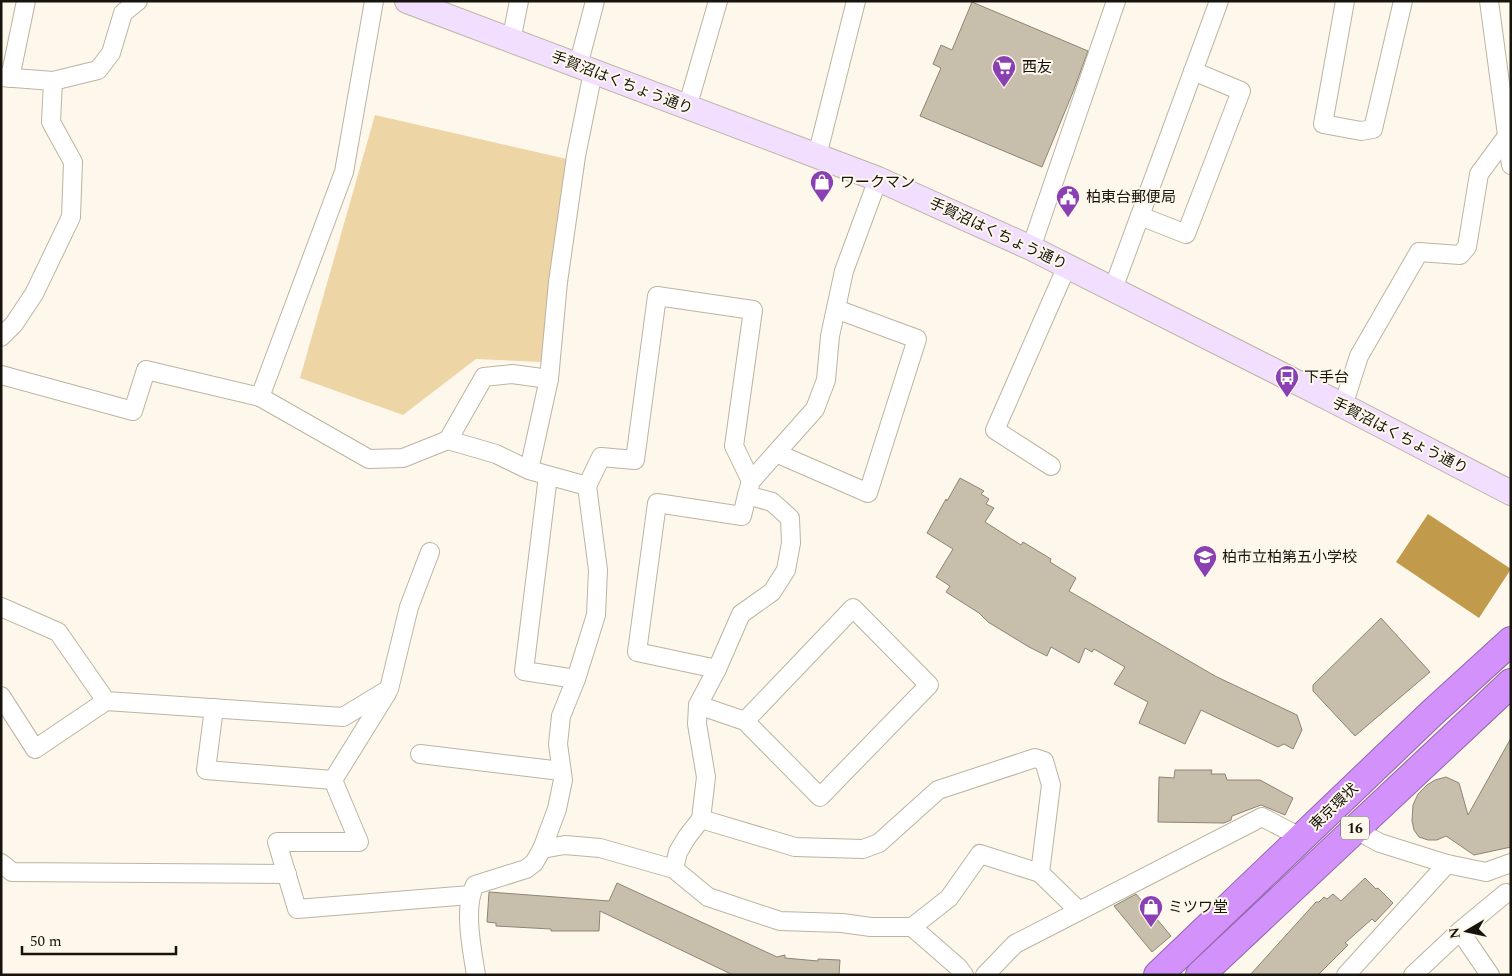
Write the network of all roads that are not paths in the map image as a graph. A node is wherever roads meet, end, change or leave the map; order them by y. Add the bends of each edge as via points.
1 (26, 1) edge
2 (138, 1) edge
3 (374, 1) edge
4 (407, 1) edge
5 (519, 1) edge
6 (594, 1) edge
7 (718, 1) edge
8 (856, 1) edge
9 (1116, 1) edge
10 (1219, 1) edge
11 (1345, 1) edge
12 (1403, 1) edge
13 (1489, 1) edge
14 (511, 41) junction
15 (585, 69) junction
16 (1193, 71) junction
17 (6, 77) edge
18 (53, 81) junction
19 (687, 108) junction
20 (1506, 136) junction
21 (817, 156) junction
22 (1511, 165) edge
23 (878, 179) junction
24 (1140, 216) junction
25 (1031, 248) junction
26 (1067, 266) junction
27 (1113, 289) junction
28 (836, 309) junction
29 (1, 337) edge
30 (1, 375) edge
31 (549, 379) junction
32 (260, 397) junction
33 (1342, 406) junction
34 (448, 440) junction
35 (776, 453) junction
36 (1051, 466) dead end
37 (529, 470) junction
38 (548, 476) junction
39 (587, 486) junction
40 (749, 488) junction
41 (1511, 493) edge
42 (430, 552) dead end
43 (1, 607) edge
44 (1511, 641) edge
45 (717, 669) junction
46 (576, 679) junction
47 (1511, 683) edge
48 (389, 689) junction
49 (1, 696) edge
50 (106, 701) junction
51 (698, 705) junction
52 (214, 708) junction
53 (746, 721) junction
54 (420, 754) dead end
55 (561, 771) junction
56 (333, 780) junction
57 (701, 819) junction
58 (1354, 829) junction
59 (1302, 838) junction
60 (542, 849) junction
61 (1, 863) edge
62 (1511, 863) edge
63 (1447, 864) junction
64 (674, 868) junction
65 (1486, 872) junction
66 (1040, 873) junction
67 (287, 874) junction
68 (470, 894) junction
69 (1508, 897) edge
70 (1079, 911) junction
71 (912, 927) junction
72 (1460, 931) junction
73 (476, 975) edge
74 (964, 975) edge
75 (986, 975) edge
76 (1158, 975) edge
77 (1200, 975) edge
78 (1346, 975) edge
79 (1413, 975) edge
80 (1490, 975) edge

1 - 17 street
2 - 18 street via 123,14 111,53 98,70
3 - 32 street via 344,172
4 - 14 street, 手賀沼はくちょう通り
5 - 14 street
6 - 15 street
7 - 19 street
8 - 21 street
9 - 25 street
10 - 16 street
11 - 12 street via 1323,124 1361,131 1373,129
13 - 20 street
14 - 15 street, 手賀沼はくちょう通り
15 - 19 street, 手賀沼はくちょう通り
15 - 31 street
16 - 24 street
16 - 24 street via 1241,90 1186,234
17 - 18 street
18 - 29 street via 51,122 73,162 71,217 34,294
19 - 21 street, 手賀沼はくちょう通り
20 - 22 street
20 - 33 street via 1479,174 1467,247 1460,255 1419,252 1359,356
21 - 23 street, 手賀沼はくちょう通り
23 - 25 street, 手賀沼はくちょう通り
23 - 28 street via 844,271
24 - 27 street
25 - 26 street, 手賀沼はくちょう通り
26 - 27 street, 手賀沼はくちょう通り
26 - 36 street via 995,430
27 - 33 street, 手賀沼はくちょう通り
28 - 35 street via 826,380 815,409
28 - 35 street via 917,339 868,492
30 - 32 street via 133,411 146,370
31 - 34 street via 512,374 484,377
31 - 37 street
32 - 34 street via 369,459 403,458
33 - 41 street, 手賀沼はくちょう通り
34 - 37 street via 496,454
35 - 40 street
37 - 38 street
38 - 39 street
38 - 46 street via 524,671
39 - 40 street via 600,457 635,460 657,296 753,310 734,446
39 - 46 street via 598,570 596,615
40 - 45 street via 790,518 791,543 786,570 772,592 740,614
40 - 45 street via 742,516 657,503 637,652
42 - 48 street via 409,608
43 - 50 street via 58,632
44 - 59 highway, 東京環状 / 16
45 - 51 street
46 - 55 street via 561,716 558,744
47 - 58 highway, 東京環状 / 16
48 - 52 street via 343,717
48 - 56 street
49 - 50 street via 35,749
50 - 52 street
51 - 53 street
51 - 57 street via 706,777
52 - 56 street via 206,770
53 - 53 street via 820,797 929,685 853,608
54 - 55 street
55 - 60 street via 563,780 557,809
56 - 67 street via 360,842 277,842
57 - 64 street via 686,837
57 - 66 street via 795,847 863,849 879,843 938,790 1035,758 1044,760 1051,785
58 - 63 street via 1380,843
58 - 77 highway, 東京環状 / 16
59 - 70 street via 1262,817
59 - 76 highway, 東京環状 / 16
60 - 64 street via 565,846 600,848
60 - 68 street via 526,869 476,885
61 - 67 street via 12,872
62 - 65 street
63 - 65 street
63 - 78 street
64 - 71 street via 708,897 780,921
65 - 69 street
66 - 70 street
66 - 71 street via 980,854 949,898
67 - 68 street via 298,909
68 - 73 street via 470,940
69 - 72 street
70 - 75 street via 1015,944
71 - 74 street
72 - 79 street
72 - 80 street

